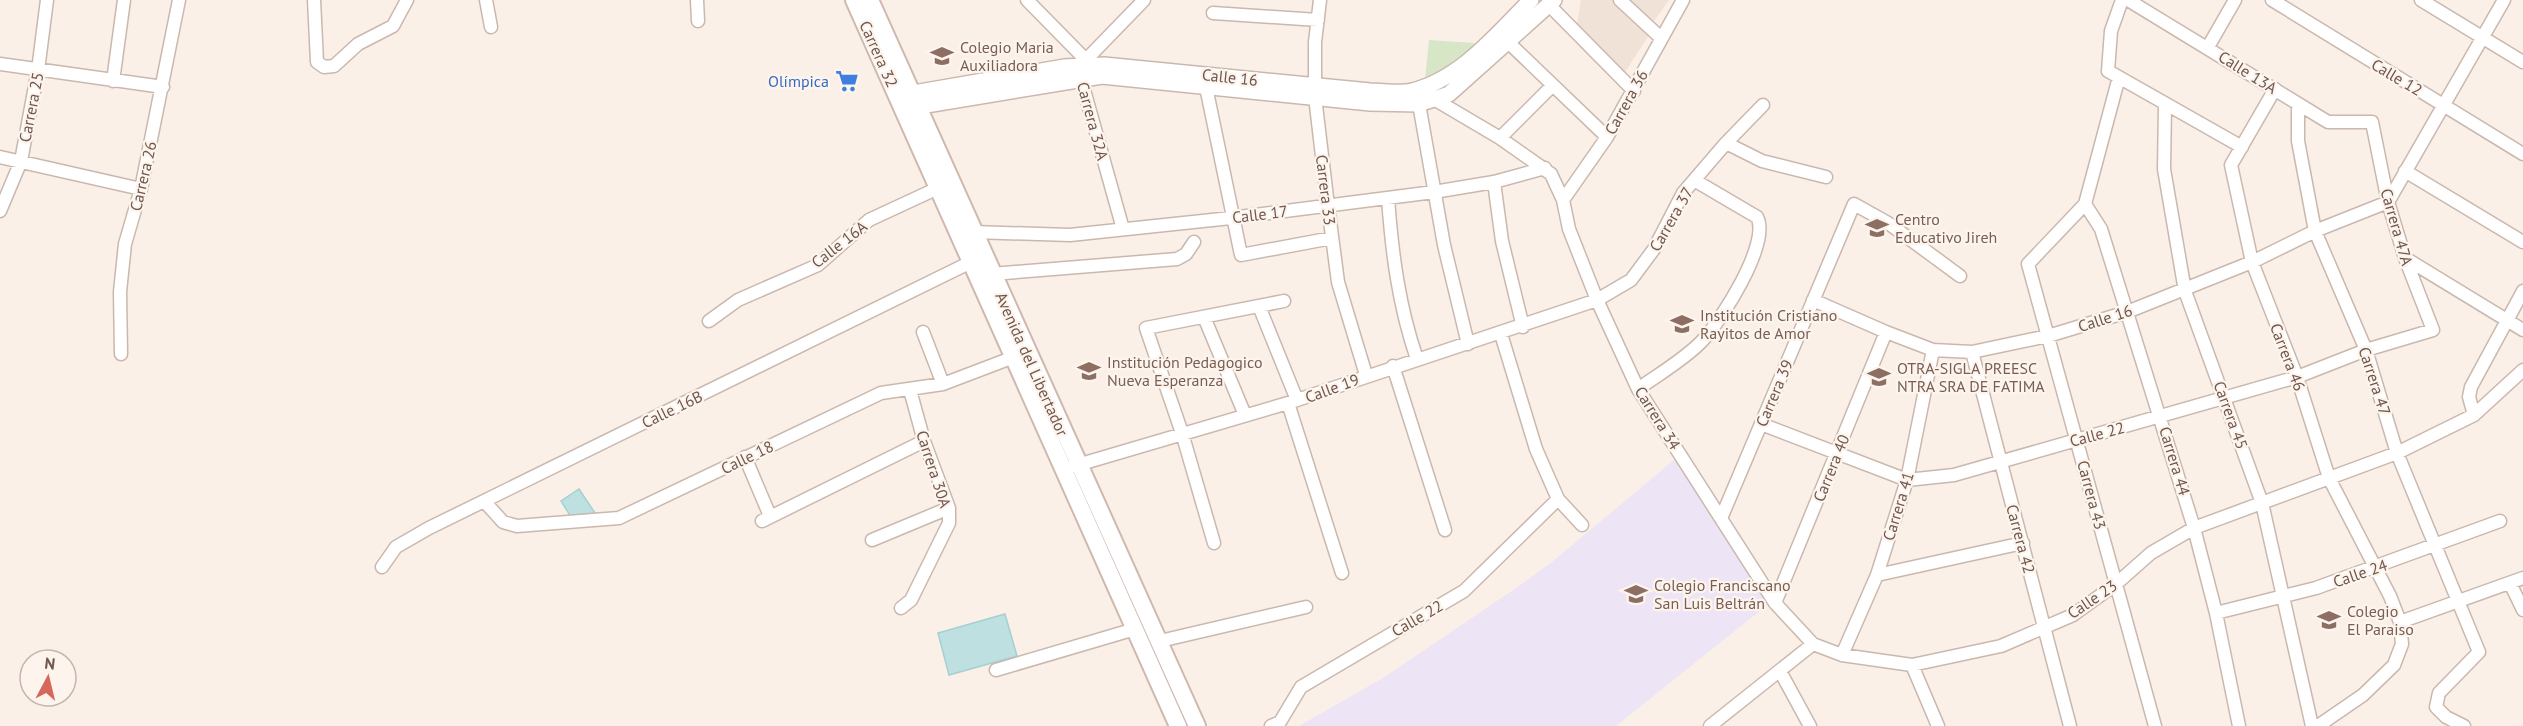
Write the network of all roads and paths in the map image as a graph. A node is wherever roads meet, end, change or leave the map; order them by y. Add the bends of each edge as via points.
1 (47, 0) edge
2 (124, 0) edge
3 (179, 0) edge
4 (314, 0) edge
5 (407, 0) edge
6 (486, 0) edge
7 (697, 0) edge
8 (854, 0) edge
9 (870, 0) edge
10 (1027, 0) edge
11 (1144, 0) edge
12 (1320, 0) edge
13 (1531, 0) edge
14 (1620, 0) edge
15 (1683, 0) edge
16 (2122, 0) edge
17 (2128, 0) edge
18 (2235, 0) edge
19 (2272, 0) edge
20 (2421, 0) edge
21 (2504, 0) edge
22 (1551, 2) edge
23 (1213, 12) dead end
24 (1318, 20) junction
25 (698, 21) dead end
26 (491, 27) dead end
27 (2482, 37) junction
28 (1661, 38) junction
29 (1508, 42) junction
30 (2208, 47) junction
31 (2523, 62) edge
32 (0, 64) edge
33 (1082, 68) junction
34 (38, 70) junction
35 (2114, 74) junction
36 (113, 81) junction
37 (1552, 86) junction
38 (163, 87) junction
39 (1206, 87) junction
40 (2275, 89) junction
41 (1634, 91) junction
42 (1315, 92) junction
43 (1434, 99) junction
44 (907, 101) junction
45 (1419, 104) junction
46 (2165, 104) junction
47 (2298, 104) junction
48 (1763, 105) dead end
49 (2443, 105) junction
50 (2372, 122) joint
51 (1607, 136) junction
52 (1500, 138) junction
53 (1726, 142) junction
54 (2242, 147) junction
55 (2523, 154) edge
56 (0, 157) edge
57 (21, 161) junction
58 (1545, 168) junction
59 (2405, 171) junction
60 (1826, 177) dead end
61 (1694, 180) junction
62 (1494, 182) junction
63 (938, 188) junction
64 (141, 189) junction
65 (1434, 192) junction
66 (1388, 198) junction
67 (1563, 200) junction
68 (2388, 202) junction
69 (2085, 204) junction
70 (1328, 206) junction
71 (0, 211) edge
72 (1231, 218) junction
73 (1123, 229) junction
74 (2315, 231) junction
75 (973, 232) junction
76 (1332, 238) junction
77 (1194, 242) dead end
78 (2523, 242) edge
79 (2405, 258) junction
80 (971, 262) junction
81 (2252, 262) junction
82 (992, 274) junction
83 (1960, 276) dead end
84 (2185, 291) junction
85 (2523, 291) edge
86 (1597, 300) junction
87 (1813, 300) junction
88 (1284, 301) dead end
89 (1259, 306) junction
90 (2127, 312) junction
91 (1204, 317) junction
92 (2506, 319) junction
93 (709, 321) dead end
94 (1523, 327) junction
95 (2433, 330) joint
96 (2523, 330) edge
97 (923, 332) dead end
98 (1886, 333) junction
99 (1501, 334) junction
100 (2048, 336) junction
101 (1468, 344) junction
102 (1933, 350) junction
103 (2366, 350) junction
104 (1972, 352) junction
105 (120, 354) dead end
106 (1014, 357) junction
107 (1417, 359) junction
108 (1394, 366) junction
109 (2523, 370) edge
110 (1366, 375) junction
111 (2297, 377) junction
112 (944, 384) junction
113 (1638, 389) junction
114 (910, 390) junction
115 (2226, 398) junction
116 (1292, 402) junction
117 (1245, 415) junction
118 (2474, 415) junction
119 (2162, 417) junction
120 (1761, 424) junction
121 (1182, 432) junction
122 (2076, 439) junction
123 (924, 441) junction
124 (1837, 453) junction
125 (2397, 453) junction
126 (745, 458) junction
127 (2001, 462) junction
128 (1070, 467) junction
129 (2329, 478) junction
130 (1908, 480) junction
131 (1558, 499) junction
132 (484, 501) junction
133 (2262, 503) junction
134 (949, 508) junction
135 (1722, 516) junction
136 (2500, 521) dead end
137 (1582, 525) dead end
138 (2194, 528) junction
139 (1445, 530) dead end
140 (872, 540) dead end
141 (1214, 543) dead end
142 (2023, 543) junction
143 (2436, 544) junction
144 (382, 567) dead end
145 (2375, 568) junction
146 (1342, 573) dead end
147 (1877, 575) junction
148 (2523, 578) edge
149 (2511, 583) junction
150 (2116, 584) junction
151 (2283, 596) junction
152 (2459, 601) junction
153 (1775, 603) junction
154 (1306, 607) dead end
155 (901, 608) dead end
156 (2523, 610) edge
157 (2216, 612) junction
158 (2400, 622) junction
159 (2044, 627) junction
160 (1135, 629) junction
161 (1160, 641) junction
162 (1813, 644) junction
163 (1842, 655) junction
164 (1912, 665) junction
165 (996, 670) dead end
166 (1779, 671) junction
167 (1715, 724) edge
168 (1178, 726) edge
169 (1197, 726) edge
170 (1271, 726) edge
171 (1810, 726) edge
172 (1938, 726) edge
173 (2070, 726) edge
174 (2155, 726) edge
175 (2239, 726) edge
176 (2312, 726) edge
177 (2318, 726) edge
178 (2463, 726) edge

1 - 34 street, Carrera 25
2 - 36 street
3 - 38 street, Carrera 26
4 - 5 street via 317,62 324,67 334,66 358,44 393,26
6 - 26 street
7 - 25 street
8 - 44 main road, Carrera 32
9 - 44 main road, Avenida del Libertador
10 - 33 street
11 - 33 street, Carrera 32A
12 - 24 street, Carrera 33
13 - 42 street, Calle 16 via 1440,82 1409,92
14 - 28 street
15 - 28 street, Carrera 36
16 - 35 street via 2111,31
17 - 30 street, Calle 13A
18 - 30 street
19 - 49 street, Calle 12
20 - 27 street
21 - 27 street
22 - 29 street, Calle 16
22 - 41 street
23 - 24 street
24 - 42 street, Carrera 33
27 - 31 street
27 - 49 street
28 - 41 street, Carrera 36
29 - 37 street
29 - 43 street, Calle 16 via 1449,94
30 - 40 street, Calle 13A
32 - 34 street
33 - 39 street, Calle 16 via 1102,76
33 - 42 street, Calle 16 via 1104,65
33 - 44 street, Calle 16
33 - 73 street, Carrera 32A
34 - 36 street
34 - 57 street, Carrera 25
35 - 46 street
35 - 69 street
36 - 38 street
37 - 51 street
37 - 52 street
38 - 64 street, Carrera 26
39 - 42 street, Calle 16
39 - 72 street
40 - 47 street, Calle 13A
40 - 54 street, Carrera 46
41 - 51 street, Carrera 36
42 - 45 street, Calle 16
42 - 70 street, Carrera 33
43 - 45 street, Calle 16
43 - 52 street
44 - 63 main road, Avenida del Libertador
44 - 75 main road, Avenida del Libertador
45 - 65 street
46 - 54 street
46 - 84 street, Carrera 45 via 2164,169
47 - 50 street, Calle 13A via 2328,122
47 - 74 street, Carrera 47 via 2298,141
48 - 53 street, Carrera 37
49 - 55 street, Calle 12
49 - 59 street
50 - 68 street, Carrera 47A
51 - 67 street, Carrera 36
52 - 58 street
53 - 60 street via 1762,161
53 - 61 street, Carrera 37
54 - 81 street, Carrera 46 via 2231,165
56 - 57 street
57 - 64 street
57 - 71 street, Carrera 25
58 - 62 street, Calle 17
58 - 67 street, Carrera 34
59 - 68 street
59 - 78 street
61 - 86 street, Carrera 37 via 1631,280
61 - 113 street via 1757,217 1761,228 1751,264 1702,341
62 - 65 street, Calle 17
62 - 94 street via 1502,241
63 - 80 main road, Avenida del Libertador
63 - 93 street, Calle 16A via 869,220 818,265 738,300
64 - 105 street, Carrera 26 via 125,244
65 - 66 street, Calle 17
65 - 101 street
66 - 70 street, Calle 17
66 - 107 street via 1394,262 1406,326
67 - 86 street, Carrera 34 via 1569,229
68 - 74 street, Calle 16
68 - 79 street, Carrera 47A
69 - 90 street, Carrera 44 via 2102,229
69 - 100 street, Carrera 43 via 2028,264
70 - 72 street, Calle 17
70 - 76 street, Carrera 33
72 - 73 street, Calle 17
72 - 76 street via 1241,255
73 - 75 street, Calle 17 via 1070,235
74 - 81 street, Calle 16
74 - 103 street, Carrera 47
75 - 82 main road, Avenida del Libertador
76 - 110 street, Carrera 33 via 1338,282
77 - 82 street via 1178,259
79 - 92 street
79 - 95 street, Carrera 47A
80 - 106 main road, Avenida del Libertador
80 - 132 street, Calle 16B
81 - 84 street, Calle 16
81 - 111 street, Carrera 46
82 - 128 main road, Avenida del Libertador
83 - 87 street, Carrera 39 via 1888,223 1854,204
84 - 90 street, Calle 16
84 - 115 street, Carrera 45
85 - 92 street
86 - 94 street, Calle 19
86 - 113 street, Carrera 34
87 - 98 street, Calle 16
87 - 120 street, Carrera 39
88 - 89 street
89 - 91 street
89 - 116 street
90 - 100 street, Calle 16
90 - 119 street, Carrera 44
91 - 117 street
91 - 121 street via 1146,328
92 - 96 street
92 - 118 street via 2471,387 2469,397
94 - 99 street, Calle 19
95 - 103 street, Calle 22
97 - 112 street
98 - 102 street, Calle 16
98 - 124 street, Carrera 40
99 - 101 street, Calle 19
99 - 131 street via 1536,449
100 - 104 street, Calle 16
100 - 122 street, Carrera 43
101 - 107 street, Calle 19
102 - 104 street, Calle 16
102 - 130 street, Carrera 41
103 - 111 street, Calle 22
103 - 125 street, Carrera 47
104 - 127 street, Carrera 42
106 - 112 street, Calle 18
106 - 128 main road, Avenida del Libertador
107 - 108 street, Calle 19
108 - 110 street, Calle 19
108 - 139 street
109 - 118 street, Calle 23
110 - 116 street, Calle 19
111 - 115 street, Calle 22
111 - 129 street, Carrera 46
112 - 114 street, Calle 18
113 - 135 street, Carrera 34
114 - 123 street, Carrera 30A
114 - 126 street, Calle 18 via 881,393
115 - 119 street, Calle 22
115 - 133 street, Carrera 45
116 - 117 street, Calle 19
116 - 146 street via 1320,512
117 - 121 street, Calle 19
118 - 125 street, Calle 23
119 - 122 street, Calle 22
119 - 138 street, Carrera 44
120 - 124 street, Calle 22
120 - 135 street, Carrera 39
121 - 128 street, Calle 19
121 - 141 street
122 - 127 street, Calle 22
122 - 150 street, Carrera 43
123 - 126 street via 766,518
123 - 134 street, Carrera 30A
124 - 130 street, Calle 22
124 - 153 street, Carrera 40
125 - 129 street, Calle 23
125 - 143 street, Carrera 47
126 - 132 street, Calle 18 via 620,518 517,526 503,522
127 - 130 street, Calle 22 via 1954,475
127 - 142 street, Carrera 42
128 - 160 main road, Avenida del Libertador
128 - 161 main road, Avenida del Libertador
129 - 133 street, Calle 23
129 - 145 street, Carrera 46
130 - 147 street, Carrera 41
131 - 137 street
131 - 170 street, Calle 22 via 1464,591 1301,687 1280,722
132 - 144 street, Calle 16B via 396,547
133 - 138 street, Calle 23
133 - 151 street, Carrera 45
134 - 140 street
134 - 155 street, Carrera 30A via 949,523 912,600
135 - 153 street, Carrera 34
136 - 143 street, Calle 24
138 - 150 street, Calle 23 via 2151,553
138 - 157 street, Carrera 44
142 - 147 street
142 - 159 street, Carrera 42
143 - 145 street, Calle 24
143 - 152 street, Carrera 47
145 - 151 street, Calle 24
145 - 158 street, Carrera 46
147 - 163 street, Carrera 41
148 - 149 street
149 - 152 street
149 - 156 street
150 - 159 street, Calle 23 via 2073,615
150 - 174 street, Carrera 43
151 - 157 street, Calle 24
151 - 176 street, Carrera 45
152 - 158 street
152 - 178 street, Carrera 47 via 2479,652 2439,693 2436,707
153 - 162 street, Carrera 34
154 - 161 street
157 - 175 street, Carrera 44
158 - 177 street via 2402,644 2394,664 2363,695
159 - 164 street, Calle 23 via 2001,646
159 - 173 street, Carrera 42
160 - 165 street
160 - 168 main road, Avenida del Libertador
161 - 169 main road, Avenida del Libertador
162 - 163 street, Calle 23
162 - 166 street
163 - 164 street, Calle 23
164 - 172 street
166 - 167 street
166 - 171 street

